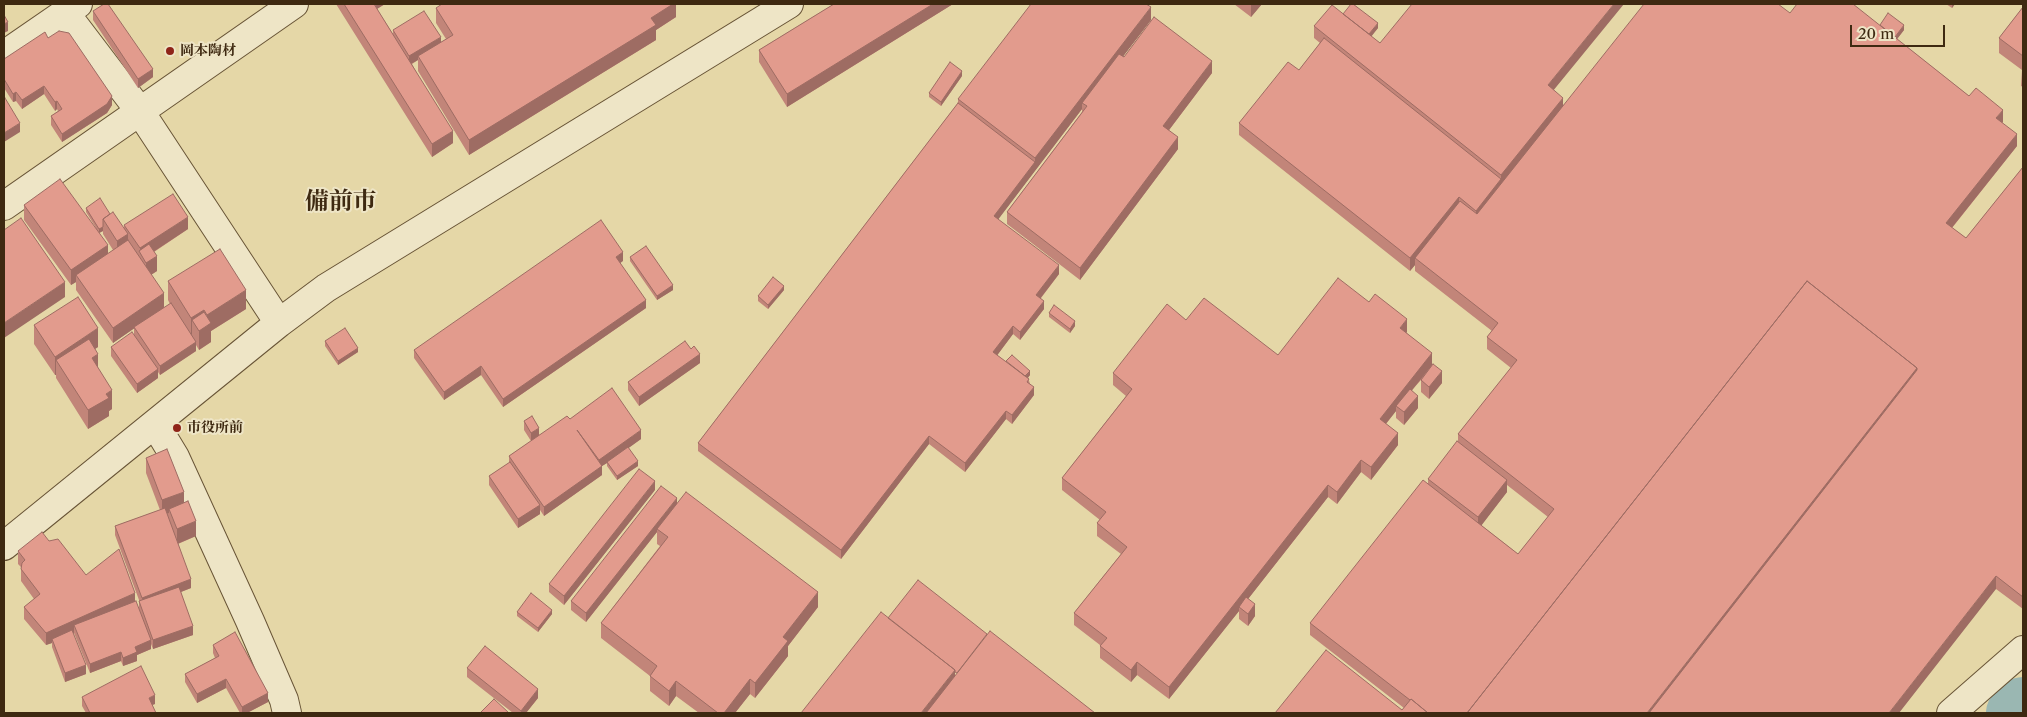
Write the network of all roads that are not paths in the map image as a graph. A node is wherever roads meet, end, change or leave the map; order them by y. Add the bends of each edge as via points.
1 (294, 4) edge
2 (789, 4) edge
3 (72, 9) edge
4 (4, 54) edge
5 (139, 110) junction
6 (4, 206) edge
7 (279, 323) junction
8 (155, 424) junction
9 (4, 546) edge
10 (2023, 650) edge
11 (287, 713) edge
12 (1951, 713) edge

1 - 5 street
2 - 7 street via 326,288
3 - 4 street
3 - 5 street
5 - 6 street
5 - 7 street
7 - 8 street
8 - 9 street
8 - 11 street via 175,457 250,621
10 - 12 street

